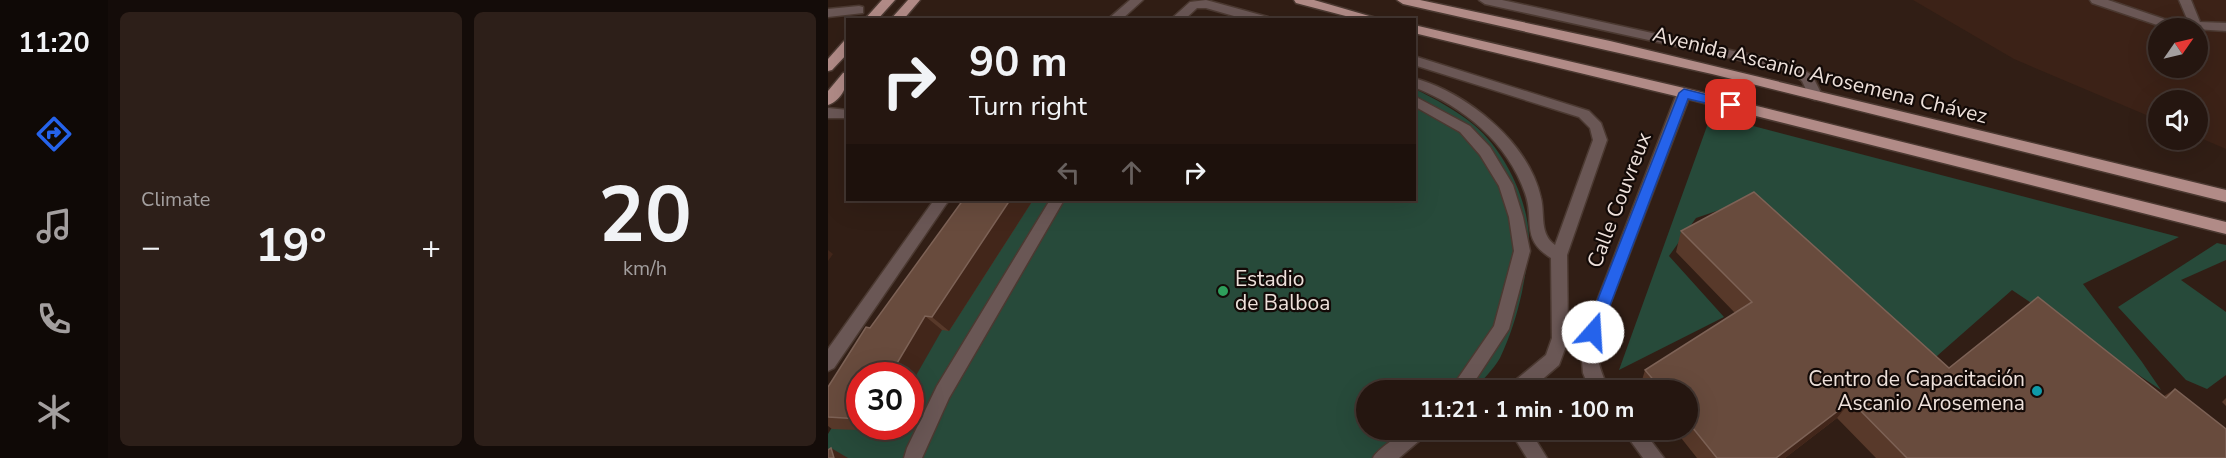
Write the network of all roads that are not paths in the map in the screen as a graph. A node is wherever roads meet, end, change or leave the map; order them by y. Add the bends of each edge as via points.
1 (889, 0) edge
2 (914, 0) edge
3 (1137, 0) edge
4 (1300, 0) edge
5 (1403, 0) edge
6 (1485, 0) edge
7 (2096, 0) edge
8 (2186, 0) edge
9 (859, 10) edge
10 (828, 14) edge
11 (872, 18) edge
12 (898, 18) edge
13 (1115, 18) edge
14 (1178, 18) edge
15 (1257, 18) edge
16 (1369, 18) edge
17 (2151, 18) edge
18 (2193, 18) edge
19 (2208, 26) edge
20 (2226, 27) edge
21 (1416, 29) edge
22 (846, 46) edge
23 (1416, 61) edge
24 (828, 67) edge
25 (846, 78) edge
26 (1416, 83) edge
27 (1684, 93) junction
28 (1815, 95) junction
29 (828, 100) edge
30 (1416, 101) edge
31 (828, 113) edge
32 (845, 114) dead end
33 (2226, 196) edge
34 (941, 201) edge
35 (1056, 201) edge
36 (2226, 228) edge
37 (1559, 255) junction
38 (1560, 338) junction
39 (1589, 343) junction
40 (828, 363) edge
41 (1466, 380) edge
42 (1529, 380) edge
43 (1596, 380) edge
44 (1407, 440) edge
45 (1526, 440) edge
46 (1640, 440) edge
47 (913, 458) edge
48 (1382, 458) edge
49 (1538, 458) edge
50 (1655, 458) edge

1 - 11 main road
2 - 12 main road
3 - 13 street
4 - 16 main road
5 - 28 main road, Avenida Ascanio Arosemena Chávez
6 - 28 street via 1793,68 1807,78
7 - 17 street
8 - 18 street
9 - 10 street
14 - 15 street via 1194,5 1206,4
19 - 20 street
21 - 27 main road
22 - 24 main road
23 - 37 street via 1584,114 1596,126 1600,140
25 - 29 main road
26 - 37 street via 1466,108 1495,130 1534,193 1542,244
27 - 36 main road
27 - 39 street, Calle Couvreux
28 - 33 main road, Avenida Ascanio Arosemena Chávez
30 - 41 street via 1465,129 1485,151 1506,185 1516,217 1522,251 1501,329
31 - 32 street
34 - 40 street
35 - 47 street via 943,392
37 - 38 street
38 - 39 street
38 - 42 street via 1553,360
39 - 43 street, Calle Couvreux via 1588,363
44 - 48 street
45 - 49 street
46 - 50 street

